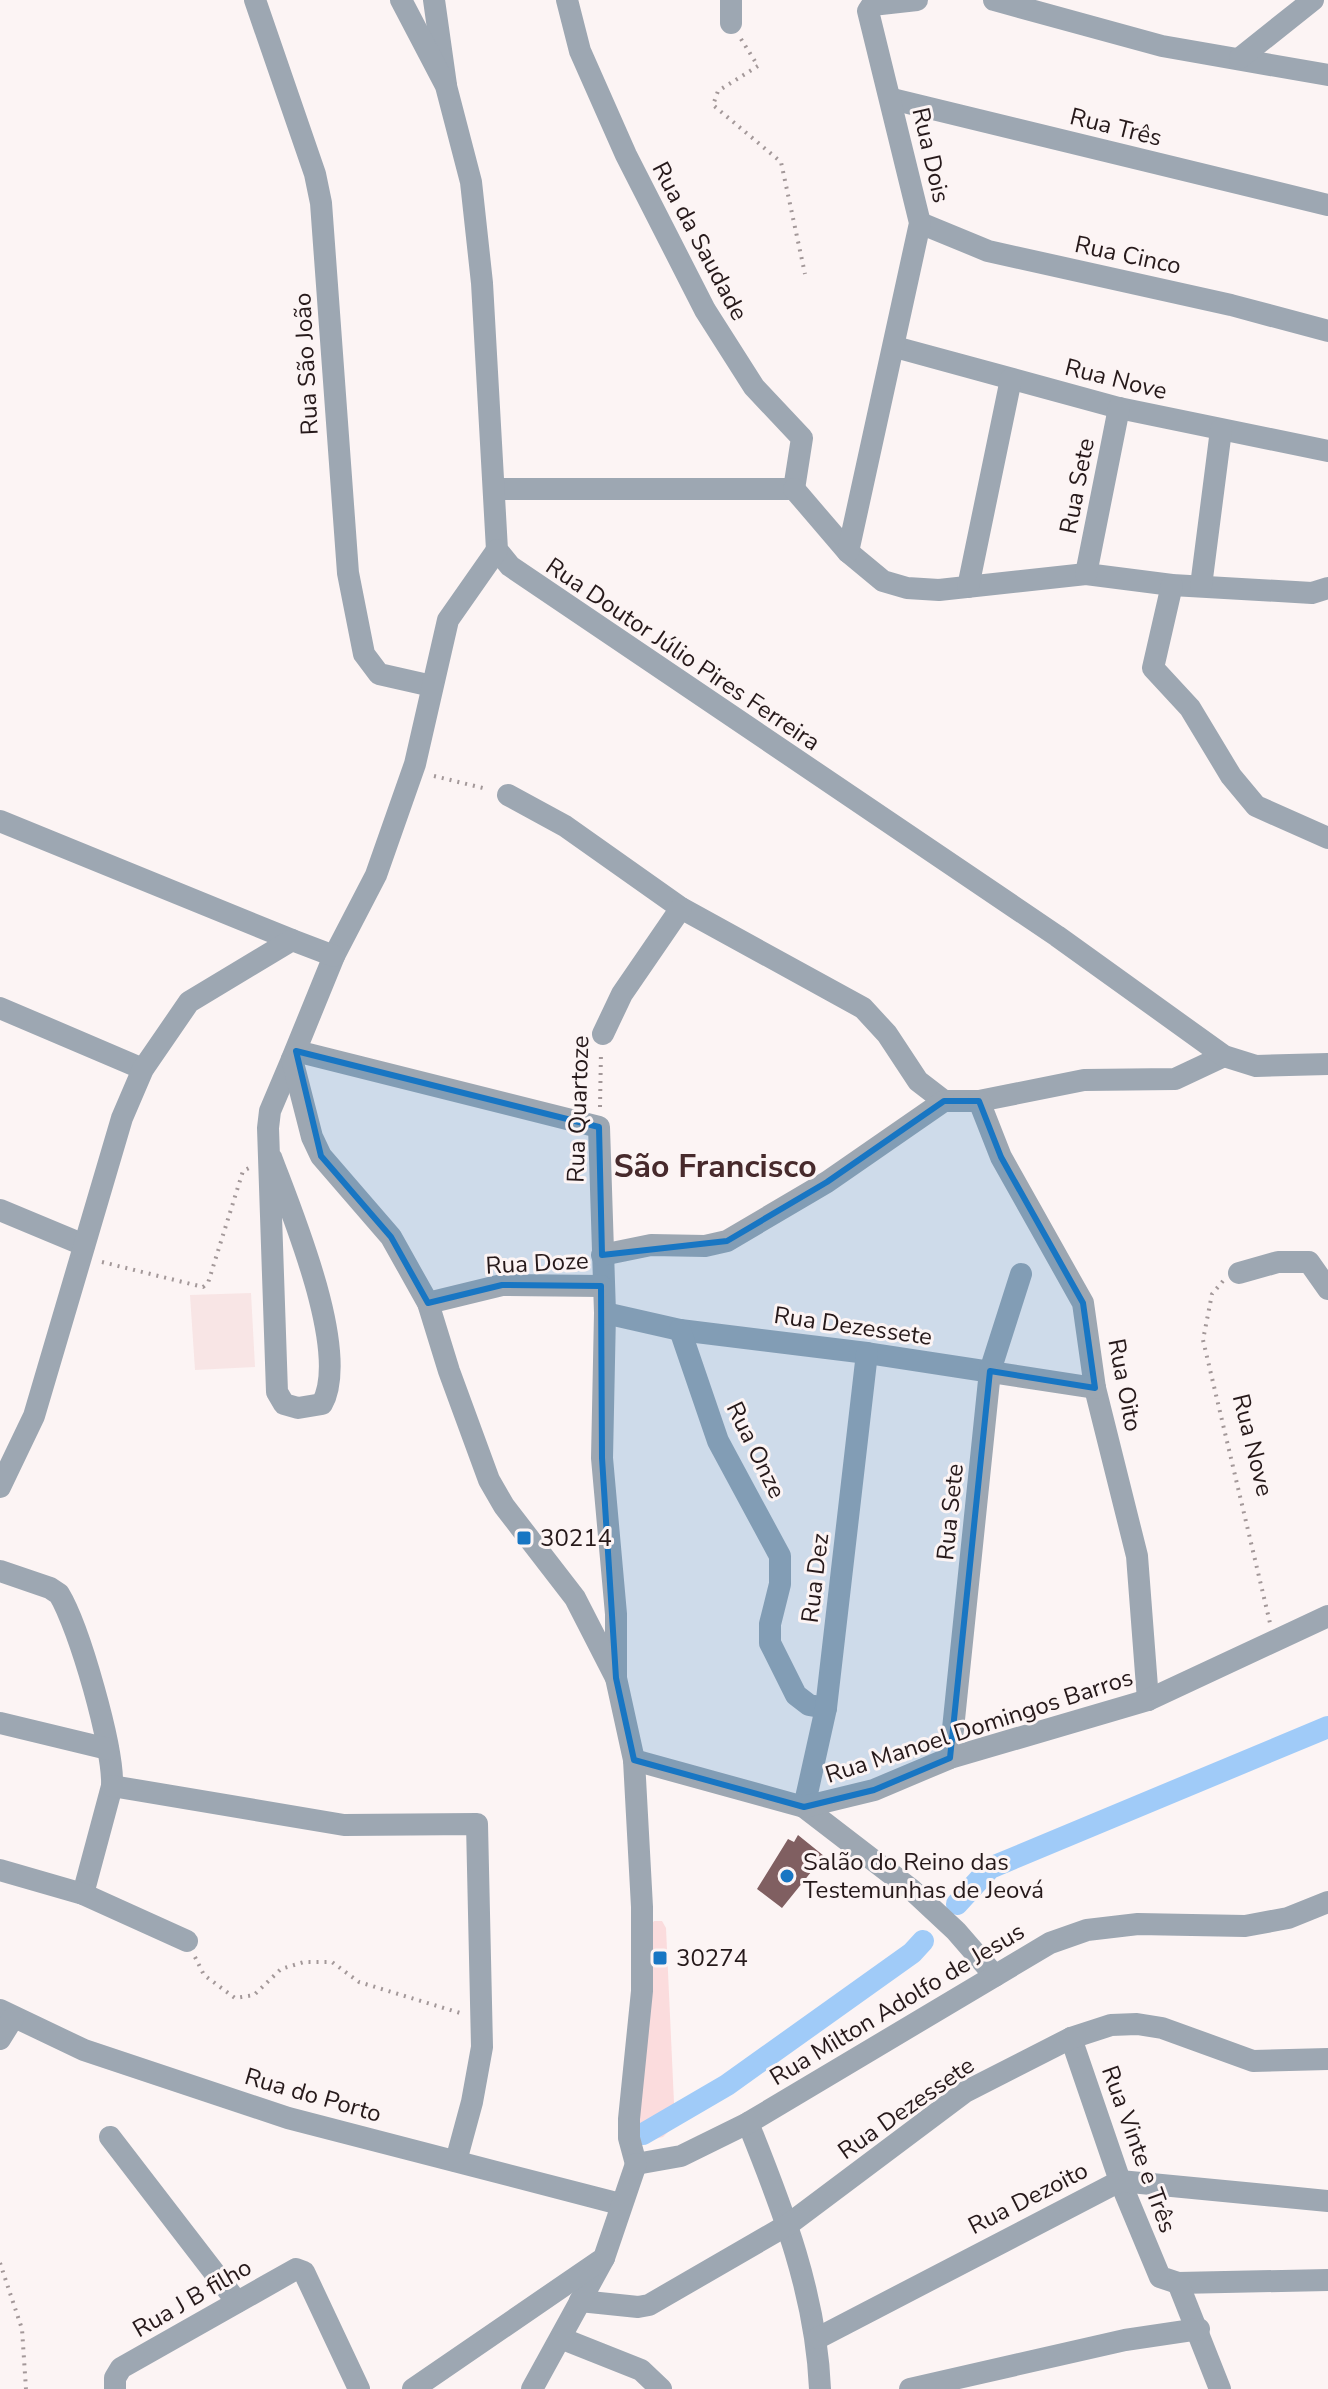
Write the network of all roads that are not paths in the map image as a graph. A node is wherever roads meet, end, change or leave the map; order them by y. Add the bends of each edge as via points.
1 (255, 0) edge
2 (401, 0) edge
3 (434, 0) edge
4 (567, 0) edge
5 (731, 0) edge
6 (917, 0) edge
7 (994, 0) edge
8 (1313, 0) edge
9 (731, 23) road end
10 (1240, 58) junction
11 (1328, 75) edge
12 (446, 86) junction
13 (892, 99) junction
14 (1328, 205) edge
15 (920, 223) junction
16 (1328, 331) edge
17 (895, 347) junction
18 (1011, 379) junction
19 (1119, 408) junction
20 (1221, 430) junction
21 (1328, 451) edge
22 (494, 489) junction
23 (794, 489) junction
24 (497, 550) junction
25 (848, 552) junction
26 (1086, 574) junction
27 (1172, 585) junction
28 (1201, 586) junction
29 (968, 587) junction
30 (1328, 588) edge
31 (432, 686) junction
32 (508, 795) road end
33 (0, 821) edge
34 (1328, 838) edge
35 (681, 908) junction
36 (292, 940) junction
37 (334, 956) junction
38 (0, 1008) edge
39 (603, 1034) road end
40 (294, 1055) junction
41 (1224, 1056) junction
42 (1328, 1064) edge
43 (143, 1069) junction
44 (944, 1101) junction
45 (979, 1101) junction
46 (271, 1157) junction
47 (0, 1210) edge
48 (84, 1245) junction
49 (602, 1255) junction
50 (1239, 1273) road end
51 (1021, 1274) dead end
52 (601, 1286) junction
53 (1328, 1289) edge
54 (428, 1303) junction
55 (605, 1313) junction
56 (680, 1330) junction
57 (867, 1353) junction
58 (990, 1371) junction
59 (1095, 1388) junction
60 (0, 1487) edge
61 (0, 1571) edge
62 (1328, 1616) edge
63 (616, 1678) junction
64 (1148, 1700) junction
65 (826, 1708) junction
66 (0, 1723) edge
67 (108, 1749) junction
68 (950, 1758) junction
69 (634, 1760) junction
70 (112, 1786) junction
71 (804, 1807) junction
72 (0, 1870) edge
73 (83, 1894) junction
74 (1328, 1902) edge
75 (187, 1941) road end
76 (995, 1976) junction
77 (6, 2014) edge
78 (1071, 2038) junction
79 (0, 2039) edge
80 (1328, 2059) edge
81 (748, 2123) junction
82 (110, 2137) dead end
83 (456, 2161) junction
84 (636, 2164) junction
85 (1120, 2181) junction
86 (1328, 2201) edge
87 (620, 2204) junction
88 (789, 2224) junction
89 (604, 2258) junction
90 (1169, 2280) junction
91 (1328, 2280) edge
92 (580, 2301) junction
93 (237, 2302) junction
94 (1199, 2329) junction
95 (818, 2338) junction
96 (563, 2339) junction
97 (115, 2383) edge
98 (359, 2389) edge
99 (413, 2389) edge
100 (532, 2389) edge
101 (661, 2389) edge
102 (820, 2389) edge
103 (910, 2389) edge
104 (1220, 2389) edge

1 - 31 street, Rua São João via 321,203 348,573 364,654 379,674
2 - 12 street
3 - 12 street
4 - 23 street, Rua da Saudade via 580,51 626,155 705,310 754,387 802,438
5 - 9 street
6 - 13 street, Rua Dois via 869,8
7 - 10 street via 1162,46
8 - 10 street
10 - 11 street
12 - 22 street via 478,230
13 - 14 street, Rua Três
13 - 15 street, Rua Dois
15 - 16 street, Rua Cinco via 988,251
15 - 17 street
17 - 18 street, Rua Nove
17 - 25 street
18 - 19 street, Rua Nove
18 - 29 street
19 - 20 street, Rua Nove
19 - 26 street, Rua Sete
20 - 21 street, Rua Nove
20 - 28 street
22 - 23 street
22 - 24 street
23 - 25 street
24 - 31 street via 448,620
24 - 41 street, Rua Doutor Júlio Pires Ferreira via 518,575 1057,936
25 - 29 street via 895,585
26 - 27 street
26 - 29 street
27 - 28 street
27 - 34 street via 1153,668 1190,708 1256,806
28 - 30 street via 1312,593
31 - 37 street via 415,764 376,875
32 - 35 street via 565,826
33 - 36 street
35 - 39 street, Rua Quartoze via 622,994
35 - 44 street via 863,1008 918,1081
36 - 37 street
36 - 43 street via 189,1002
37 - 40 street
38 - 43 street
40 - 46 street via 270,1111
40 - 49 street, Rua Quartoze via 599,1127
40 - 54 street via 321,1156 391,1237
41 - 42 street, Rua Doutor Júlio Pires Ferreira via 1256,1066
41 - 45 street via 1175,1079 1084,1080
43 - 48 street via 122,1118
44 - 45 street
44 - 49 street via 827,1182 727,1241 651,1245
45 - 59 street, Rua Oito via 1001,1157 1083,1303
46 - 46 street via 277,1392 284,1404 312,1408 327,1396 330,1357 312,1266
47 - 48 street
48 - 60 street via 34,1416
49 - 52 street, Rua Quartoze
50 - 53 street via 1278,1262 1309,1262
51 - 58 street, Rua Sete
52 - 54 street, Rua Doze via 502,1285
52 - 55 street, Rua Quartoze
54 - 63 street via 489,1480 575,1598
55 - 56 street, Rua Dezessete
55 - 63 street, Rua Quartoze via 602,1458 616,1614
56 - 57 street, Rua Dezessete
56 - 65 street, Rua Onze via 718,1441 780,1556 770,1643 796,1695 809,1705
57 - 58 street, Rua Dezessete
57 - 65 street, Rua Dez
58 - 59 street, Rua Dezessete
58 - 68 street, Rua Sete
59 - 64 street, Rua Oito via 1137,1556
61 - 67 street via 50,1588 65,1604
62 - 64 street, Rua Manoel Domingos Barros
63 - 69 street
64 - 68 street, Rua Manoel Domingos Barros
65 - 71 street, Rua Dez
66 - 67 street
67 - 70 street
68 - 71 street, Rua Manoel Domingos Barros via 874,1790
69 - 71 street, Rua Manoel Domingos Barros
69 - 84 street via 642,1907 629,2138
70 - 73 street
70 - 83 street via 344,1825 477,1824 483,2019 472,2102
71 - 76 street via 912,1890
72 - 73 street
73 - 75 street
74 - 76 street, Rua Milton Adolfo de Jesus via 1288,1918 1245,1926 1166,1923 1087,1930 1050,1943
76 - 81 street, Rua Milton Adolfo de Jesus
77 - 79 street
77 - 83 street, Rua do Porto via 84,2050 288,2118
78 - 80 street, Rua Dezessete via 1111,2025 1137,2024 1253,2061
78 - 85 street, Rua Vinte e Três
78 - 88 street, Rua Dezessete via 965,2092
81 - 84 street, Rua Milton Adolfo de Jesus via 681,2156
81 - 88 street
82 - 93 street
83 - 87 street, Rua do Porto
84 - 87 street
85 - 86 street, Rua Dezoito
85 - 90 street, Rua Vinte e Três
85 - 95 street, Rua Dezoito
87 - 89 street
88 - 92 street, Rua Dezessete via 649,2305
88 - 95 street
89 - 92 street
89 - 99 street
90 - 91 street
90 - 94 street, Rua Vinte e Três
92 - 96 street
93 - 97 street, Rua J B filho via 121,2368
93 - 98 street, Rua J B filho via 300,2269
94 - 103 street via 1125,2340
94 - 104 street, Rua Vinte e Três
95 - 102 street
96 - 100 street
96 - 101 street via 641,2370

